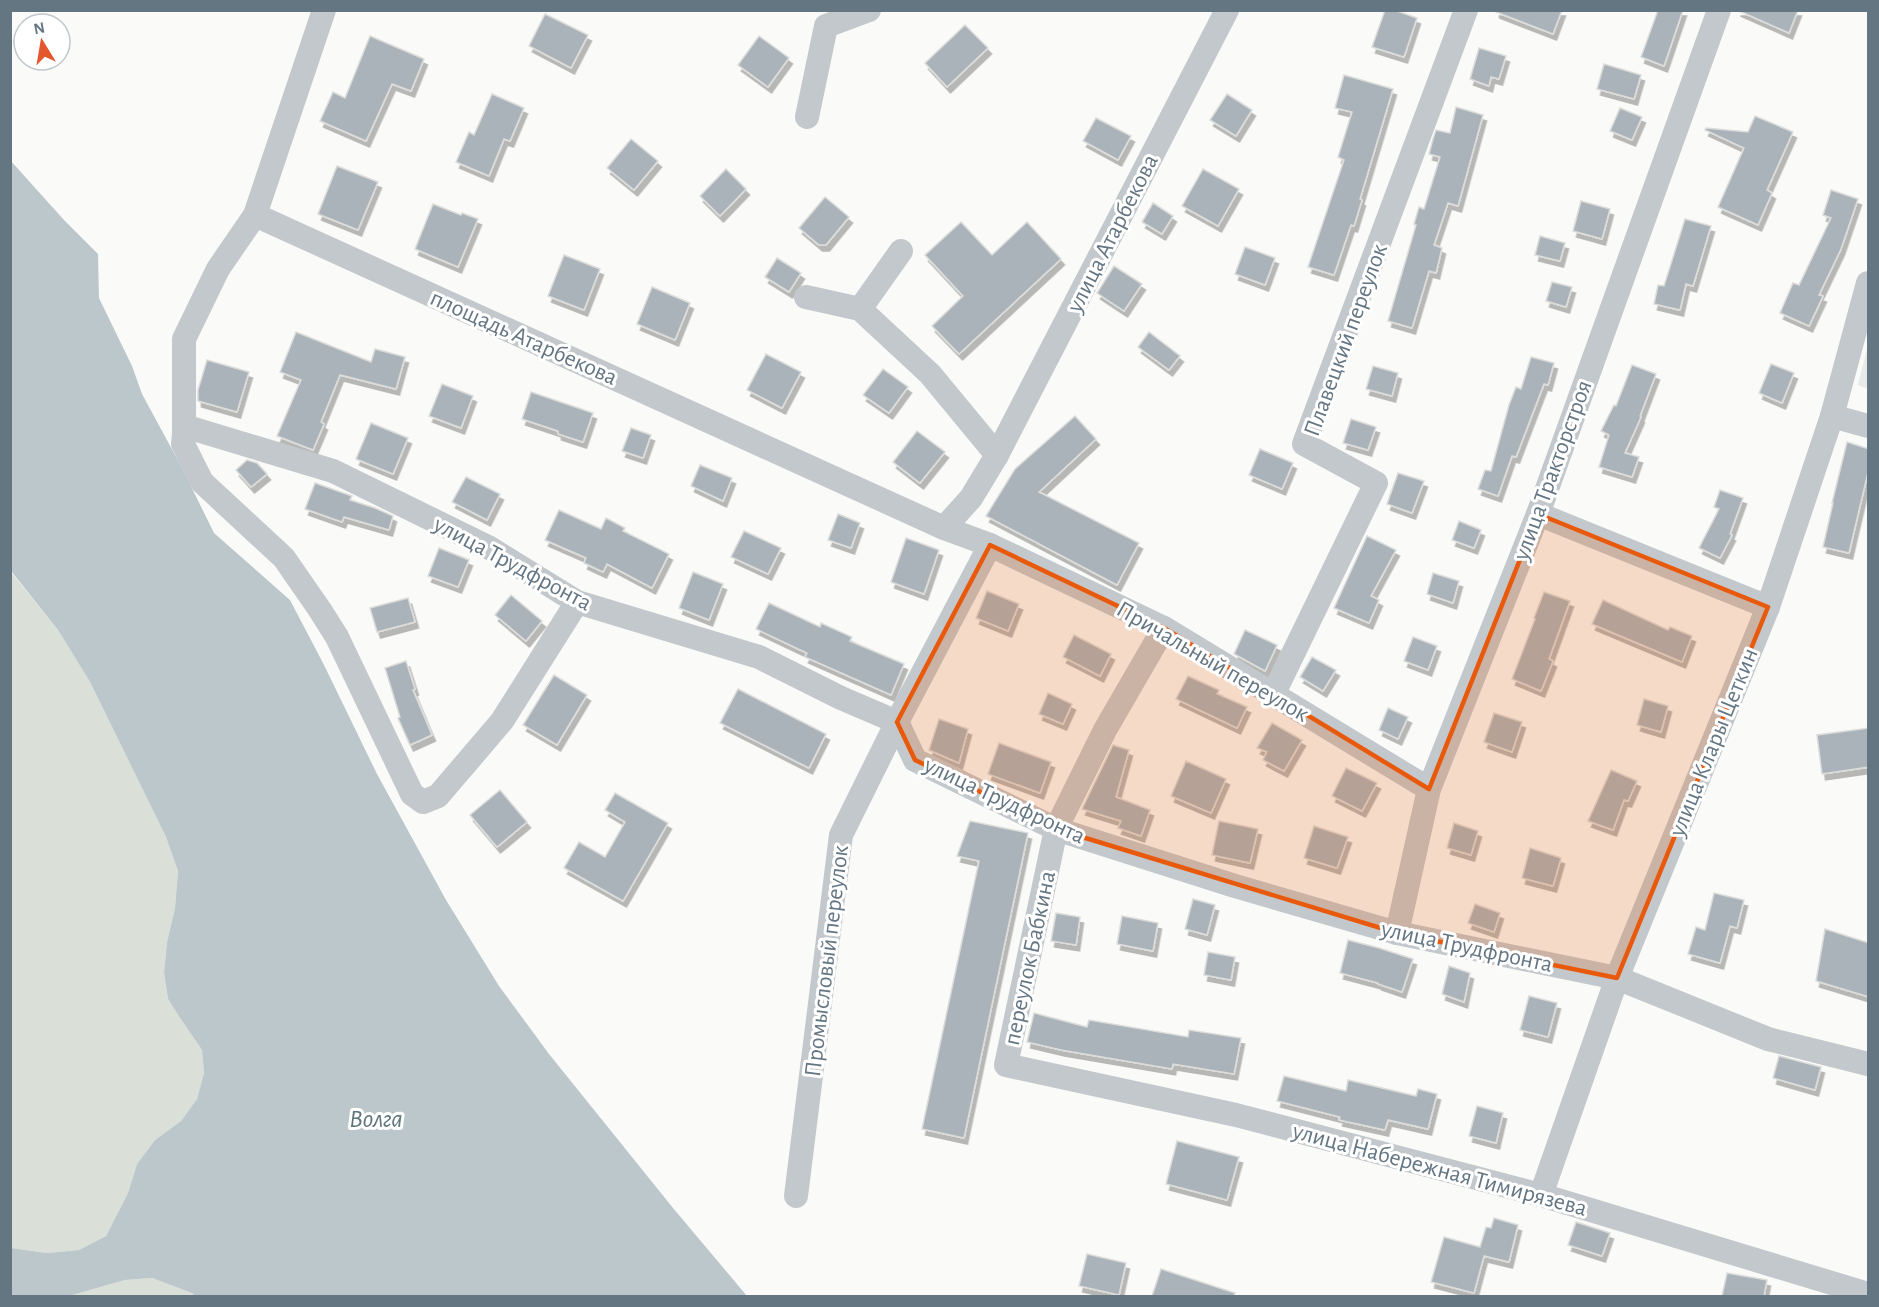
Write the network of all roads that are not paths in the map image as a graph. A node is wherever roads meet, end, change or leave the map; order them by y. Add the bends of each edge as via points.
1 (324, 10) edge
2 (869, 10) edge
3 (1227, 10) edge
4 (1466, 10) edge
5 (1719, 10) edge
6 (807, 117) dead end
7 (255, 215) junction
8 (901, 251) dead end
9 (1869, 283) edge
10 (806, 297) dead end
11 (860, 309) junction
12 (1832, 416) junction
13 (1869, 426) edge
14 (189, 431) junction
15 (997, 455) junction
16 (1538, 513) junction
17 (944, 528) junction
18 (990, 545) junction
19 (576, 602) junction
20 (1768, 607) junction
21 (1164, 627) junction
22 (1274, 693) junction
23 (897, 722) junction
24 (1429, 789) junction
25 (1056, 829) junction
26 (1396, 933) junction
27 (1617, 978) junction
28 (1869, 1064) edge
29 (1006, 1065) joint
30 (1541, 1195) junction
31 (796, 1196) dead end
32 (1869, 1294) edge

1 - 7 street
2 - 6 street via 826,26
3 - 15 street, улица Атарбекова
4 - 22 street, Плавецкий переулок via 1304,444 1376,483
5 - 16 street, улица Тракторстроя
7 - 14 street via 218,269 184,339
7 - 17 street, площадь Атарбекова
8 - 11 street
9 - 12 street, улица Клары Цеткин
10 - 11 street
11 - 15 street via 930,374
12 - 13 street
12 - 20 street, улица Клары Цеткин
14 - 19 street, улица Трудфронта via 333,471 488,547
14 - 19 street via 183,444 202,482 284,558 320,610 337,637 411,794 423,802 438,796 502,721
15 - 17 street, улица Атарбекова via 971,498
16 - 20 street
16 - 24 street, улица Тракторстроя
17 - 18 street, площадь Атарбекова
18 - 21 street, Причальный переулок
18 - 23 street, Промысловый переулок
19 - 23 street, улица Трудфронта via 759,657
20 - 27 street, улица Клары Цеткин
21 - 22 street, Причальный переулок
21 - 25 street, переулок Бабкина via 1105,730
22 - 24 street, Причальный переулок
23 - 25 street, улица Трудфронта via 915,760
23 - 31 street, Промысловый переулок via 841,836
24 - 26 street, улица Тракторстроя
25 - 26 street, улица Трудфронта
25 - 29 street, переулок Бабкина
26 - 27 street, улица Трудфронта
27 - 28 street, улица Трудфронта via 1768,1039
27 - 30 street, улица Клары Цеткин
29 - 30 street, улица Набережная Тимирязева via 1236,1115
30 - 32 street, улица Набережная Тимирязева

